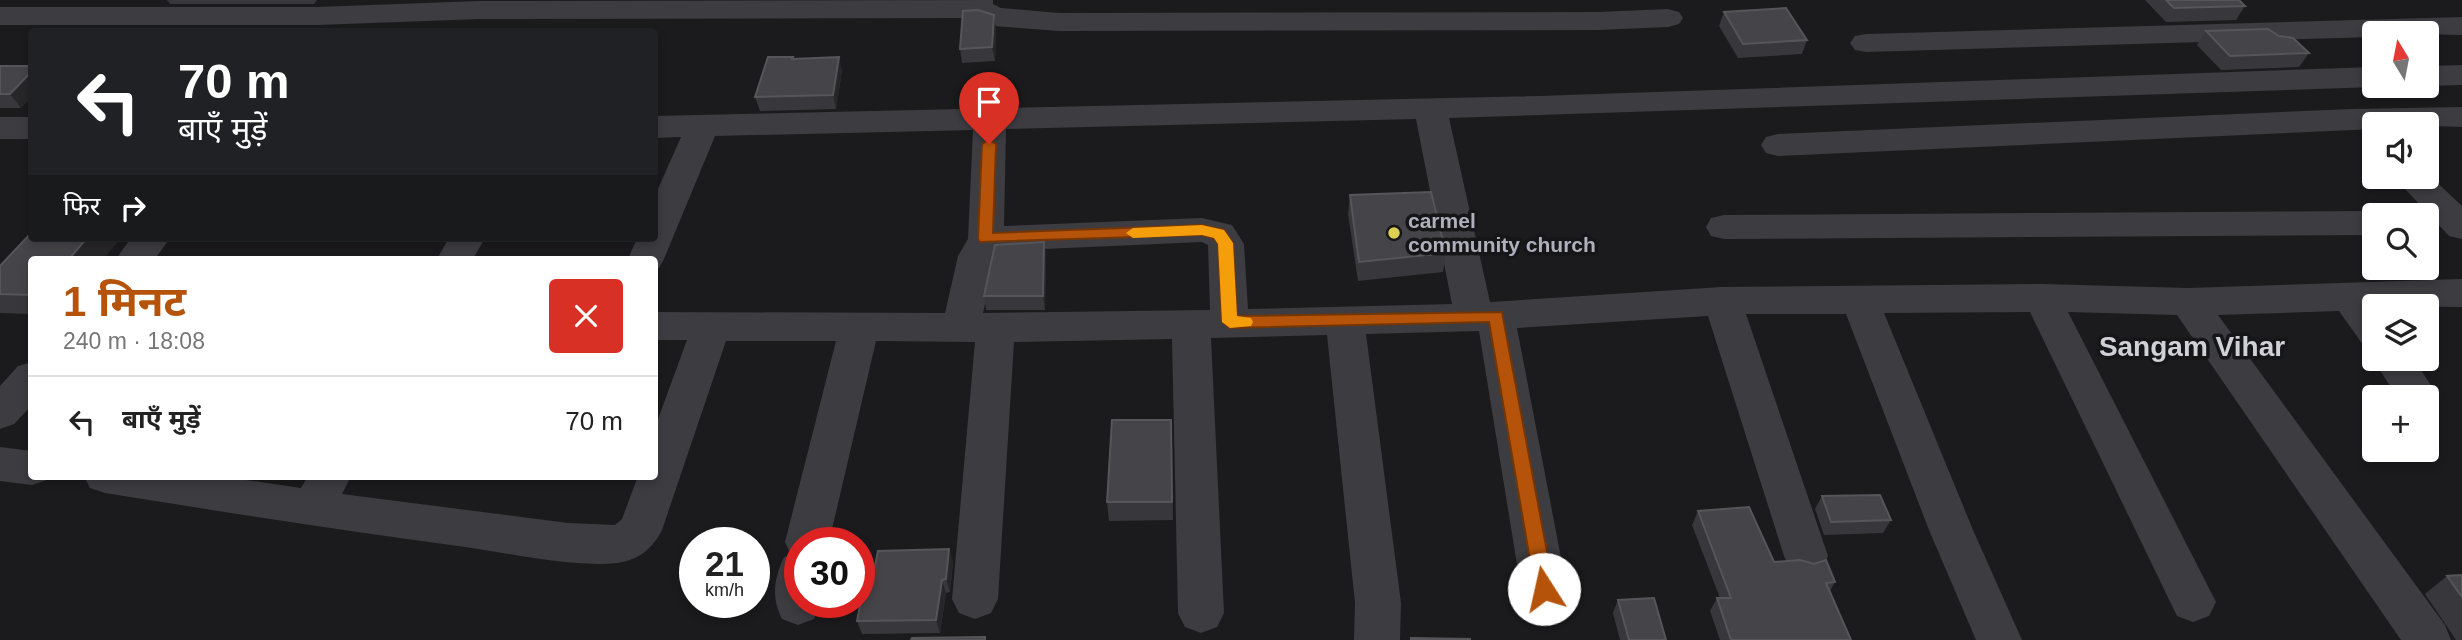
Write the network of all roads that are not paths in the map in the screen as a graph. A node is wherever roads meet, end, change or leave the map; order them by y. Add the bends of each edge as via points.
1 (2237, 0) edge
2 (2254, 0) edge
3 (977, 4) edge
4 (3, 18) edge
5 (1668, 18) dead end
6 (2462, 26) edge
7 (2276, 30) junction
8 (1866, 43) dead end
9 (2462, 75) edge
10 (2440, 76) edge
11 (2362, 78) edge
12 (2323, 79) junction
13 (1430, 108) junction
14 (2462, 117) edge
15 (2439, 119) edge
16 (2362, 120) edge
17 (990, 121) junction
18 (2362, 126) edge
19 (658, 127) edge
20 (0, 128) edge
21 (28, 128) edge
22 (702, 128) junction
23 (1778, 145) dead end
24 (2362, 223) edge
25 (1724, 227) dead end
26 (658, 231) edge
27 (986, 239) junction
28 (149, 242) edge
29 (137, 256) edge
30 (2462, 293) edge
31 (2350, 297) junction
32 (2042, 298) junction
33 (1860, 300) junction
34 (1722, 301) junction
35 (2188, 302) junction
36 (2362, 314) edge
37 (1485, 317) junction
38 (1211, 322) junction
39 (1345, 322) junction
40 (658, 326) edge
41 (710, 328) junction
42 (859, 329) junction
43 (978, 329) junction
44 (28, 382) edge
45 (0, 413) edge
46 (0, 464) edge
47 (28, 468) edge
48 (658, 476) edge
49 (159, 480) edge
50 (657, 480) edge
51 (321, 492) edge
52 (811, 527) edge
53 (1806, 556) dead end
54 (1544, 589) dead end
55 (975, 598) dead end
56 (2193, 602) dead end
57 (1201, 613) dead end
58 (1999, 639) edge
59 (1377, 640) edge
60 (2428, 640) edge

1 - 7 street
2 - 7 street
3 - 4 street via 963,10 479,10
3 - 5 street via 994,17 1059,22
6 - 7 street
7 - 8 street
7 - 12 street
9 - 10 street
11 - 12 street
12 - 13 street
12 - 16 street
13 - 17 street
13 - 37 street
14 - 15 street
17 - 22 street
17 - 27 street
18 - 23 street
19 - 22 street
20 - 21 street
22 - 26 street
24 - 25 street
27 - 38 street via 1202,230 1219,234 1226,243
27 - 43 street via 976,256
28 - 29 street
30 - 31 street
31 - 35 street
31 - 36 street
32 - 33 street
32 - 35 street
32 - 56 street
33 - 34 street
33 - 58 street
34 - 37 street
34 - 53 street
35 - 60 street
37 - 39 street
37 - 54 street
38 - 39 street
38 - 43 street
38 - 57 street
39 - 59 street via 1378,603
40 - 41 street
41 - 42 street
41 - 48 street
42 - 43 street
42 - 52 street
43 - 55 street
44 - 45 street
46 - 47 street
49 - 51 street
50 - 51 street via 639,530 618,544 568,542

